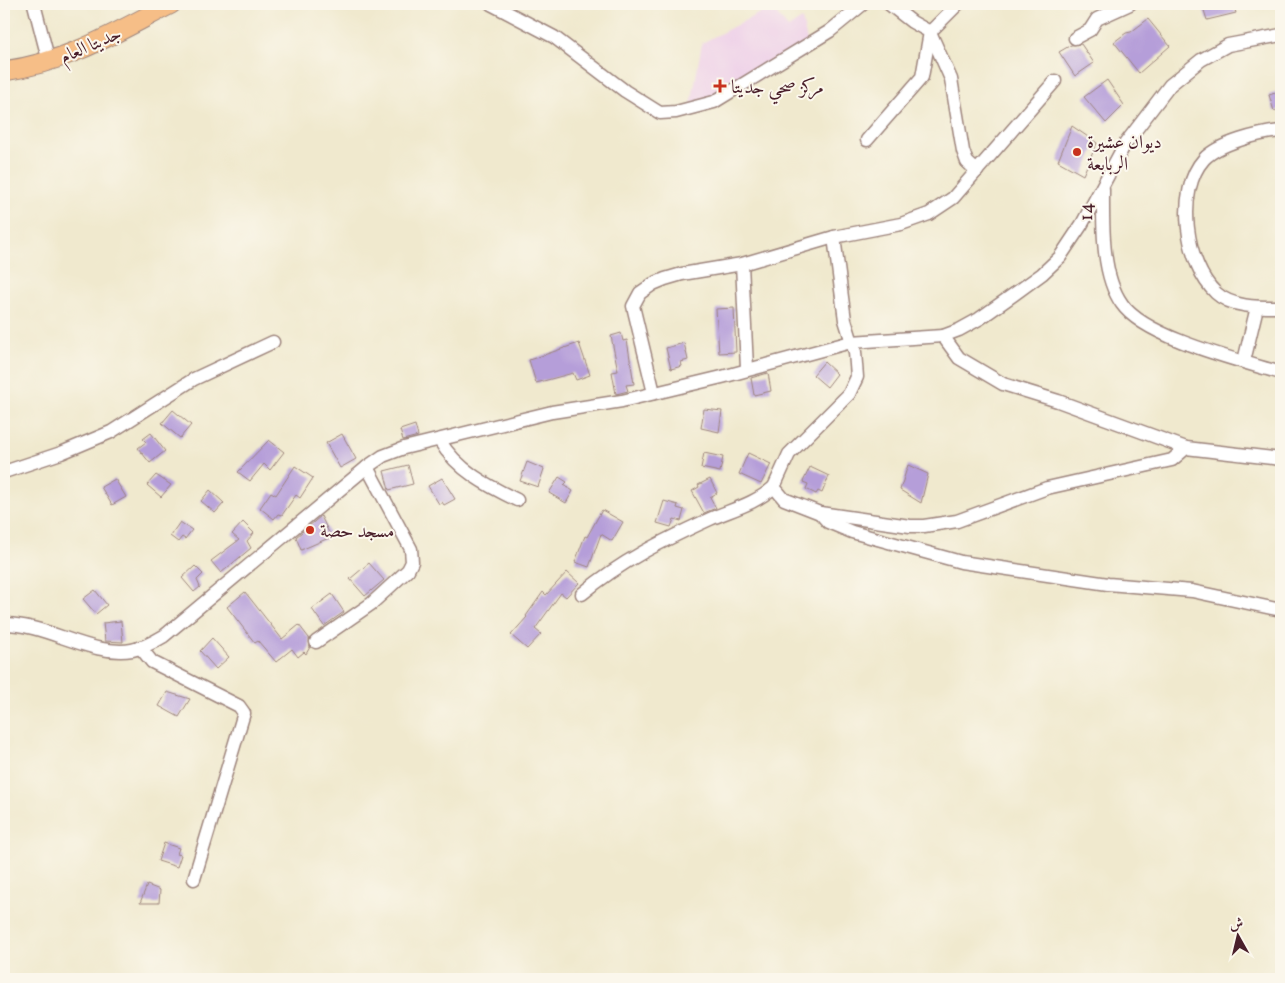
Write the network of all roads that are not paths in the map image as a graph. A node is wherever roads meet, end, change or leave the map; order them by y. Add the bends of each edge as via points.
1 (34, 4) edge
2 (171, 4) edge
3 (491, 4) edge
4 (863, 4) edge
5 (890, 4) edge
6 (958, 4) edge
7 (1130, 4) edge
8 (930, 32) junction
9 (1281, 35) edge
10 (1075, 38) dead end
11 (49, 62) junction
12 (4, 71) edge
13 (1055, 81) dead end
14 (1281, 131) edge
15 (867, 140) dead end
16 (977, 171) junction
17 (1103, 186) junction
18 (834, 237) junction
19 (742, 264) junction
20 (1257, 307) junction
21 (1281, 307) edge
22 (943, 336) junction
23 (273, 342) dead end
24 (851, 342) junction
25 (1244, 362) junction
26 (747, 368) junction
27 (1281, 373) edge
28 (654, 393) junction
29 (440, 441) junction
30 (1186, 448) junction
31 (1281, 459) edge
32 (367, 467) junction
33 (4, 472) edge
34 (774, 487) junction
35 (517, 500) dead end
36 (820, 513) junction
37 (582, 594) dead end
38 (1281, 610) edge
39 (4, 624) edge
40 (316, 642) dead end
41 (140, 648) junction
42 (194, 878) dead end

1 - 11 street
2 - 11 main road, جديتا العام via 97,44
3 - 4 street via 554,37 625,91 660,113 714,102 830,31
5 - 8 street
6 - 8 street
7 - 10 street via 1098,19 1090,30
8 - 15 street via 922,77
8 - 16 street via 951,78 963,151 967,162
9 - 17 street, 14 via 1228,45 1201,60 1170,85 1125,144
11 - 12 main road, جديتا العام
13 - 16 street
14 - 20 street via 1224,146 1204,159 1193,176 1189,194 1192,252 1206,280 1217,294 1232,302
16 - 18 street via 953,198 925,216
17 - 22 street via 1070,244 1042,274 979,319
17 - 25 street, 14 via 1106,256 1121,304 1139,321 1171,337
18 - 19 street
18 - 24 street
19 - 26 street
19 - 28 street via 673,276 653,284 640,294 633,306 634,316
20 - 21 street
20 - 25 street
22 - 24 street
22 - 30 street via 959,358 1003,384
23 - 33 street via 194,379 111,432
24 - 26 street
24 - 34 street via 856,360 855,384 789,454
25 - 27 street, 14
26 - 28 street
28 - 29 street via 552,412
29 - 32 street via 393,452
29 - 35 street via 456,462 489,487
30 - 31 street
30 - 36 street via 1172,460 1047,488 941,524 910,526
32 - 40 street via 411,549 412,562 403,575 371,604
32 - 41 street via 164,636
34 - 36 street via 793,505
34 - 37 street via 742,508 704,522 624,562
36 - 38 street via 828,522 852,532 961,562 1108,584 1192,591
39 - 41 street via 30,627 103,649
41 - 42 street via 152,662 239,706 244,713

